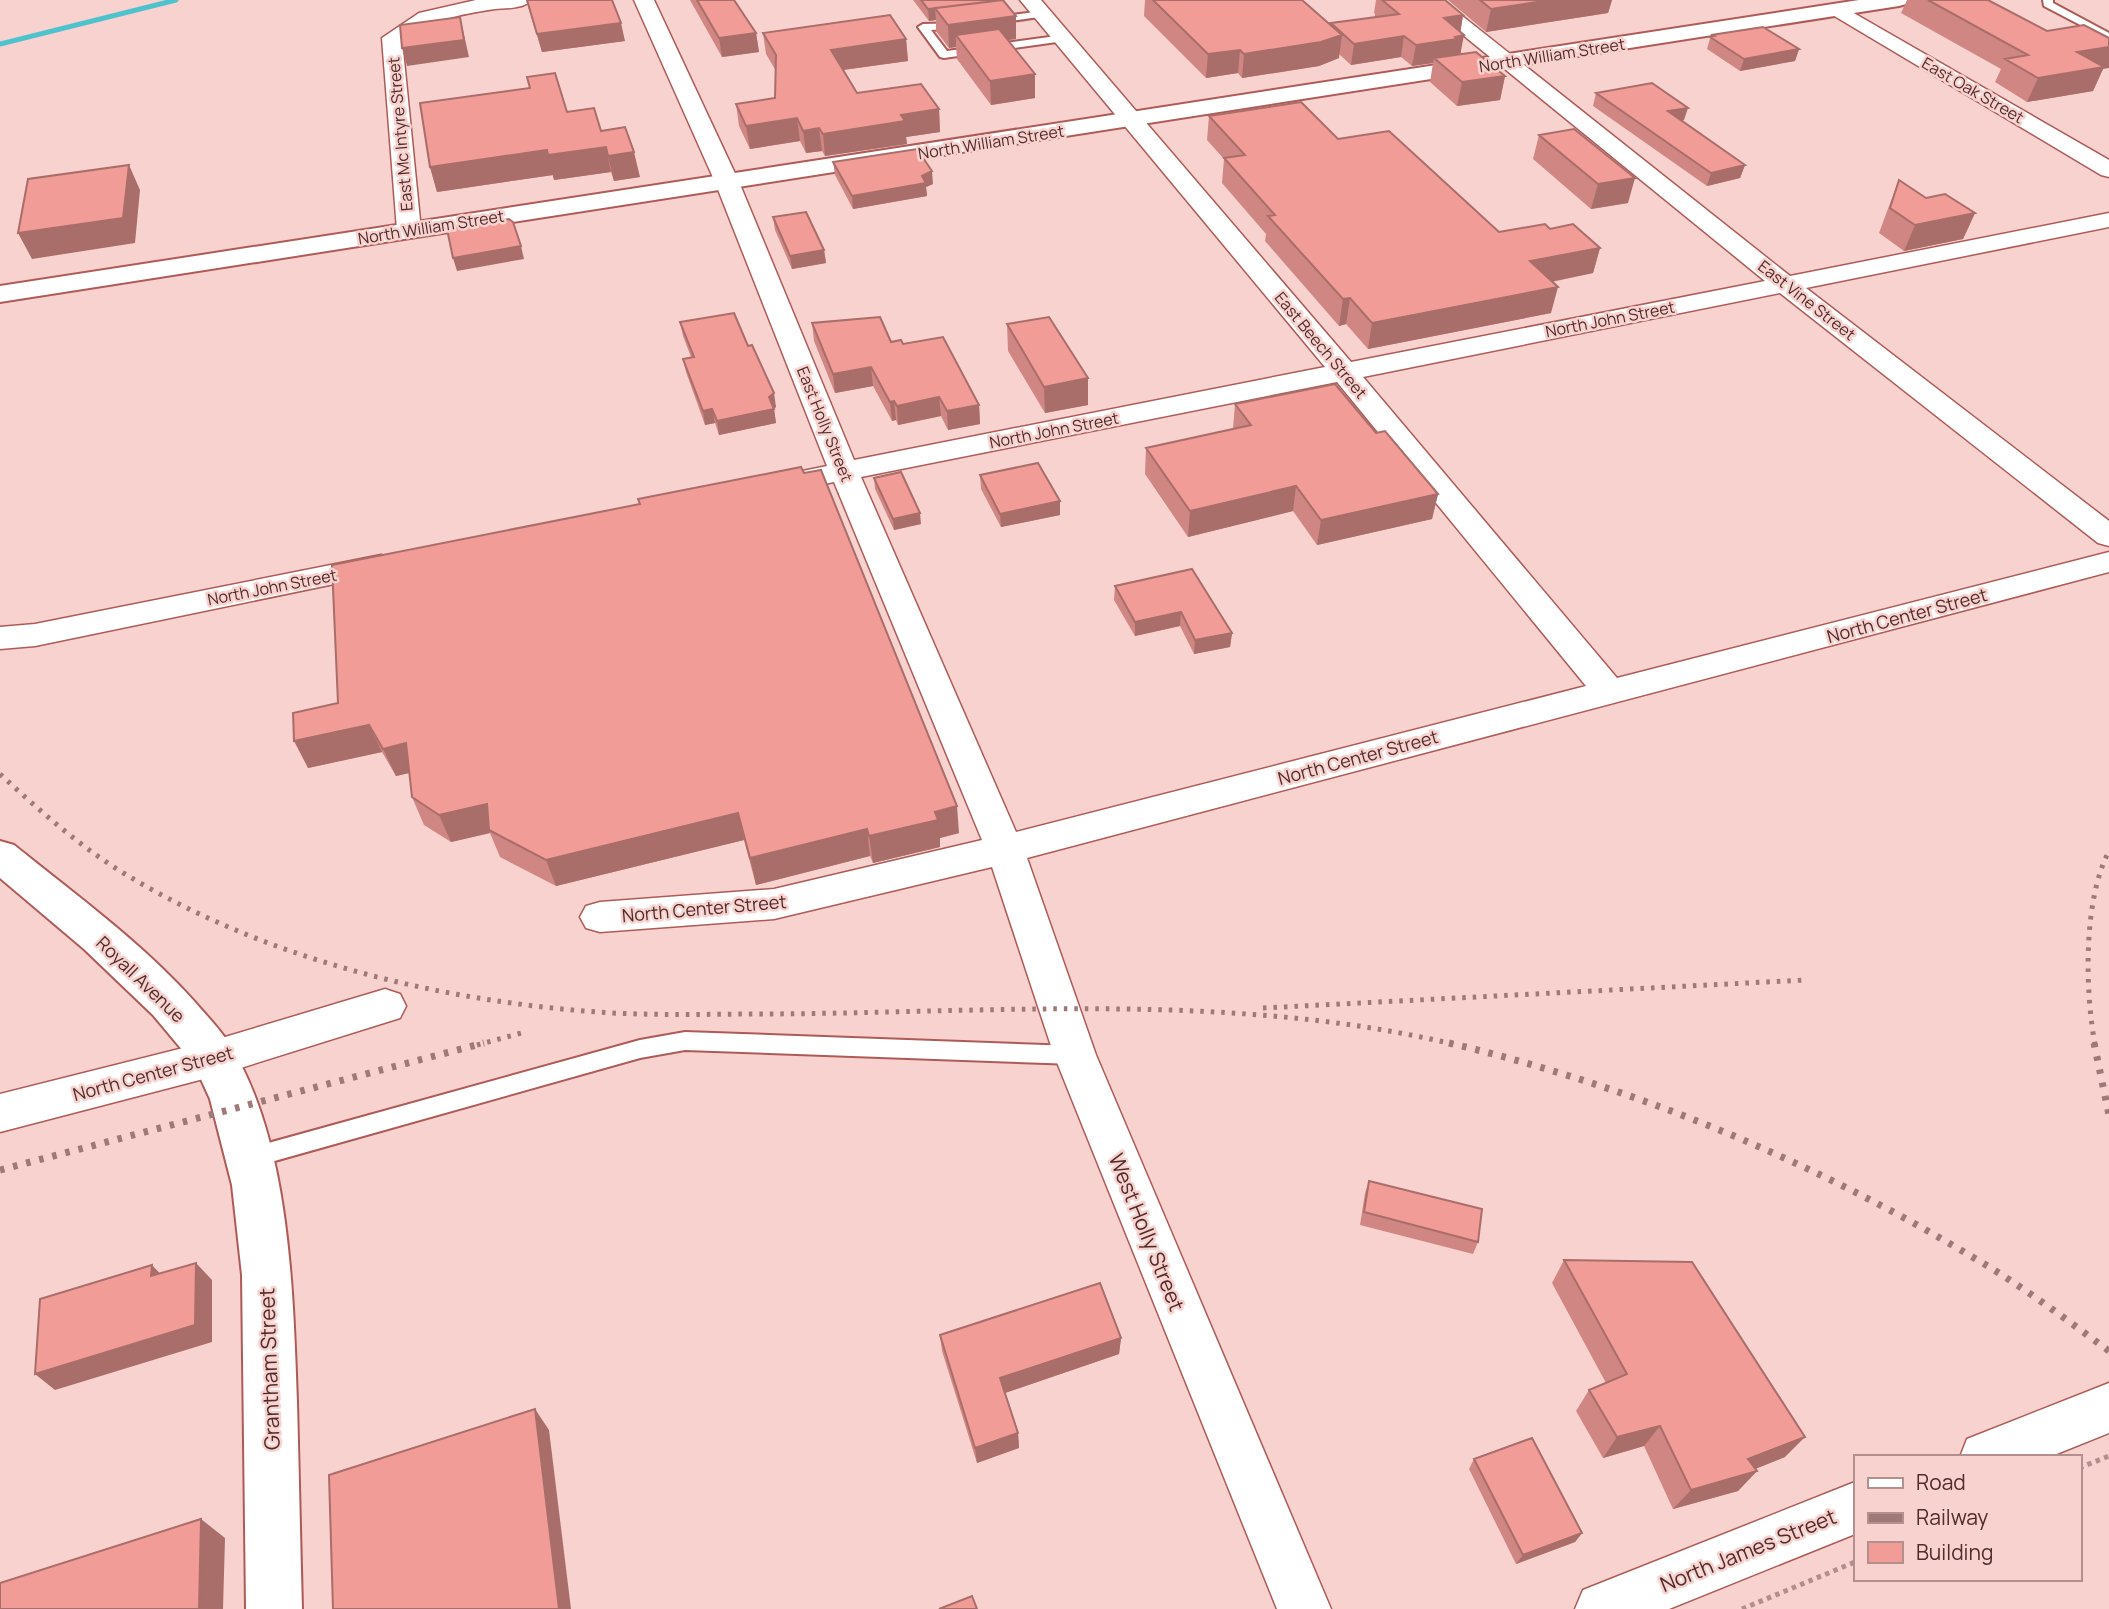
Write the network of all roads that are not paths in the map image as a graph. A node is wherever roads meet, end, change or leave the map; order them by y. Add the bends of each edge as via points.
1 (521, 0) edge
2 (644, 0) edge
3 (1430, 0) edge
4 (2048, 0) edge
5 (1887, 1) edge
6 (1036, 7) edge
7 (1838, 10) junction
8 (980, 22) edge
9 (968, 24) edge
10 (2109, 37) edge
11 (1064, 38) junction
12 (1508, 62) junction
13 (1134, 120) junction
14 (2109, 170) edge
15 (727, 182) junction
16 (2109, 220) edge
17 (409, 230) junction
18 (1785, 284) junction
19 (0, 294) edge
20 (1344, 372) junction
21 (844, 471) junction
22 (748, 491) edge
23 (2109, 536) edge
24 (405, 560) edge
25 (2109, 562) edge
26 (0, 638) edge
27 (1610, 692) junction
28 (1005, 849) junction
29 (0, 856) edge
30 (600, 917) dead end
31 (385, 1006) dead end
32 (1074, 1055) junction
33 (215, 1058) junction
34 (0, 1113) edge
35 (246, 1145) junction
36 (2109, 1408) edge
37 (1990, 1455) edge
38 (1854, 1508) edge
39 (274, 1609) edge
40 (1304, 1609) edge
41 (1602, 1609) edge

1 - 17 street, East Mc Intyre Street via 426,17 392,38
2 - 15 street, East Holly Street
3 - 12 street, East Vine Street
4 - 10 lane via 2063,14
5 - 7 main road, North William Street
6 - 8 lane
6 - 11 street, East Beech Street
7 - 12 main road, North William Street
7 - 14 street, East Oak Street
9 - 11 lane via 922,27 944,55
11 - 13 street, East Beech Street
12 - 13 main road, North William Street
12 - 18 street, East Vine Street
13 - 15 main road, North William Street
13 - 20 street, East Beech Street
15 - 17 main road, North William Street
15 - 21 street, East Holly Street
16 - 18 street, North John Street
17 - 19 main road, North William Street
18 - 20 street, North John Street
18 - 23 street, East Vine Street
20 - 21 street, North John Street
20 - 27 street, East Beech Street
21 - 22 street, North John Street
21 - 28 street, East Holly Street
24 - 26 street, North John Street via 35,635
25 - 27 street, North Center Street
27 - 28 street, North Center Street
28 - 30 street, North Center Street via 774,904
28 - 32 street, West Holly Street
29 - 33 main road, Royall Avenue via 140,973
31 - 33 street, North Center Street
32 - 35 lane via 685,1041
32 - 40 street, West Holly Street
33 - 34 street, North Center Street
33 - 35 main road, Royall Avenue
35 - 39 main road, Grantham Street via 265,1261 270,1339
36 - 37 street
38 - 41 street, North James Street

